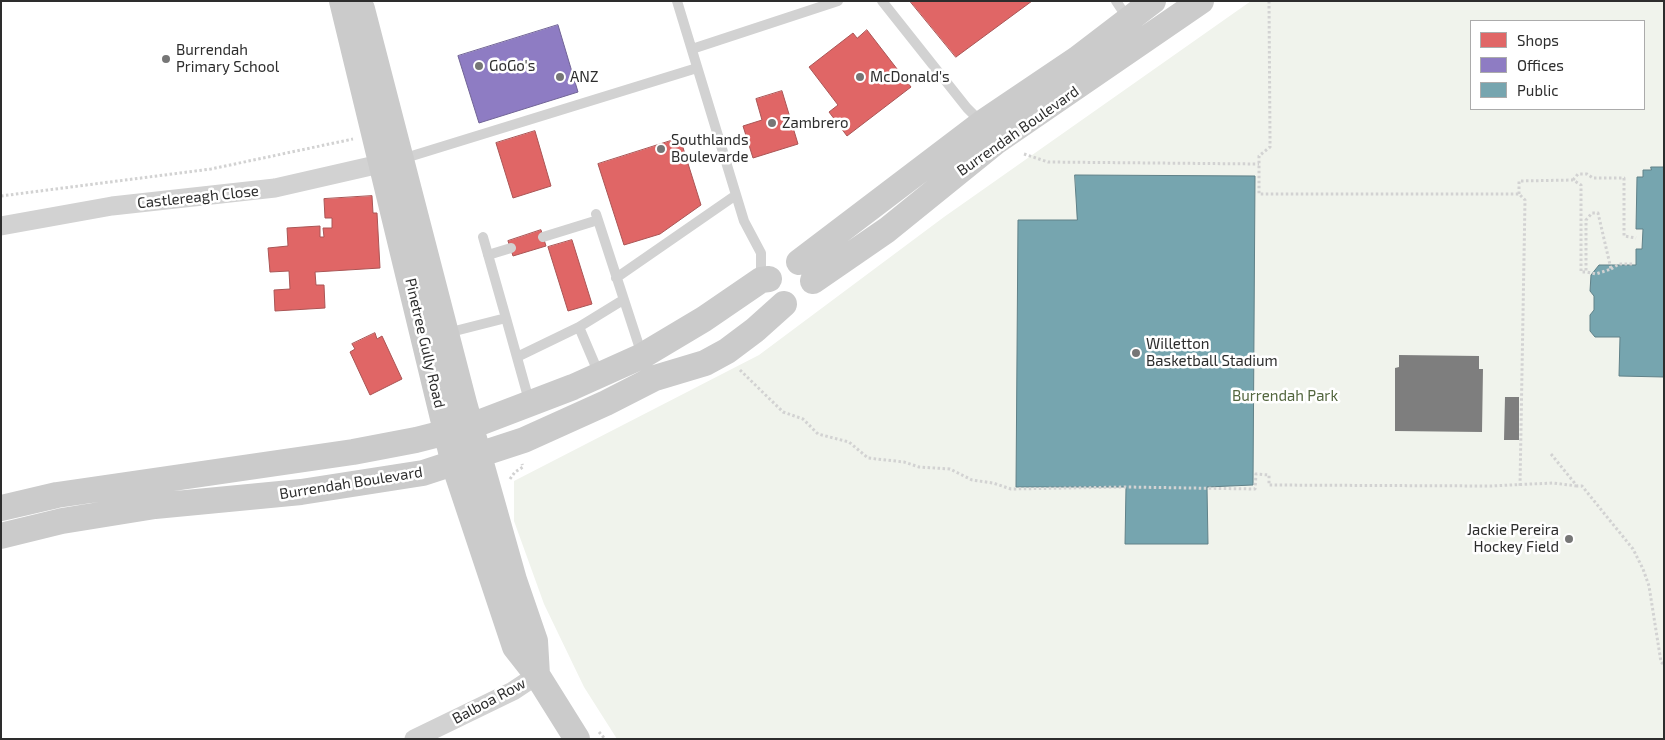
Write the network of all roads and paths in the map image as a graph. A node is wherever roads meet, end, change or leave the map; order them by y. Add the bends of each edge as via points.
1 (342, 1) edge
2 (360, 1) edge
3 (677, 1) edge
4 (838, 1) edge
5 (882, 1) edge
6 (1153, 1) edge
7 (1201, 1) edge
8 (1269, 1) edge
9 (1132, 25) edge
10 (692, 49) junction
11 (697, 68) junction
12 (990, 132) junction
13 (357, 138) dead end
14 (1024, 154) dead end
15 (392, 162) junction
16 (1259, 164) junction
17 (1573, 180) junction
18 (896, 187) junction
19 (1519, 194) junction
20 (736, 195) junction
21 (1, 196) edge
22 (912, 210) junction
23 (1, 226) edge
24 (483, 236) dead end
25 (543, 237) dead end
26 (1636, 238) dead end
27 (511, 248) dead end
28 (488, 255) junction
29 (1634, 264) dead end
30 (1611, 269) junction
31 (806, 272) junction
32 (1586, 272) junction
33 (616, 278) junction
34 (765, 279) junction
35 (623, 300) junction
36 (784, 304) junction
37 (506, 318) junction
38 (579, 327) junction
39 (435, 336) junction
40 (727, 351) junction
41 (642, 356) junction
42 (517, 357) junction
43 (600, 375) junction
44 (530, 404) junction
45 (459, 429) junction
46 (1551, 454) dead end
47 (480, 455) junction
48 (454, 464) junction
49 (523, 467) dead end
50 (510, 479) dead end
51 (1520, 486) junction
52 (1578, 486) junction
53 (1, 508) edge
54 (1, 536) edge
55 (1664, 665) edge
56 (537, 675) junction
57 (414, 739) edge
58 (577, 739) edge

1 - 15 main road, Pinetree Gully Road
2 - 15 main road, Pinetree Gully Road
3 - 10 lane
4 - 10 lane
5 - 12 lane
6 - 9 main road, Burrendah Boulevard
7 - 9 main road, Burrendah Boulevard
8 - 16 path via 1270,147 1259,156
9 - 12 main road, Burrendah Boulevard via 1077,59
10 - 11 lane
11 - 15 lane
11 - 20 lane
12 - 18 main road, Burrendah Boulevard
12 - 22 main road, Burrendah Boulevard
13 - 21 path via 211,169
14 - 16 path via 1048,162
15 - 23 street, Castlereagh Close via 274,188 112,206
15 - 39 main road, Pinetree Gully Road
16 - 19 path via 1259,194
17 - 19 path via 1519,181
17 - 26 path via 1578,174 1593,178 1624,178 1624,236
17 - 32 path via 1581,185 1581,272
18 - 22 main road
18 - 31 main road, Burrendah Boulevard
19 - 51 path via 1525,200
20 - 33 lane
20 - 34 lane via 744,221 761,253
22 - 31 main road, Burrendah Boulevard
24 - 28 lane
25 - 33 lane via 597,217
27 - 28 lane
28 - 37 lane
29 - 30 path via 1619,264
30 - 32 path via 1596,274
30 - 32 path via 1598,213 1592,213 1586,220
31 - 34 main road via 786,261 774,267
31 - 36 main road via 808,296 795,304
33 - 35 lane
34 - 36 main road via 771,294
34 - 41 main road, Burrendah Boulevard
35 - 38 lane
35 - 41 lane
36 - 40 main road, Burrendah Boulevard
37 - 39 lane
37 - 42 lane
38 - 42 lane
38 - 43 lane
39 - 45 main road, Pinetree Gully Road
40 - 47 main road, Burrendah Boulevard via 705,363 655,378 524,440
40 - 51 path via 743,374 783,412 803,418 818,434 849,442 868,458 950,469 972,480 1010,489 1255,489 1256,474 1269,475 1269,485
41 - 43 main road, Burrendah Boulevard
42 - 44 lane
43 - 44 main road, Burrendah Boulevard
44 - 45 main road, Burrendah Boulevard
45 - 47 main road, Pinetree Gully Road
45 - 48 main road, Pinetree Gully Road
45 - 53 main road, Burrendah Boulevard via 352,452 57,495
46 - 52 path
47 - 48 main road, Burrendah Boulevard
47 - 56 main road, Pinetree Gully Road via 514,580 535,641
48 - 54 main road, Burrendah Boulevard via 359,485 155,506 62,521
48 - 56 main road, Pinetree Gully Road via 515,647
49 - 50 path
51 - 52 path
52 - 55 path via 1582,486 1633,549 1643,569
56 - 57 street, Balboa Row via 513,691
56 - 58 main road, Pinetree Gully Road

